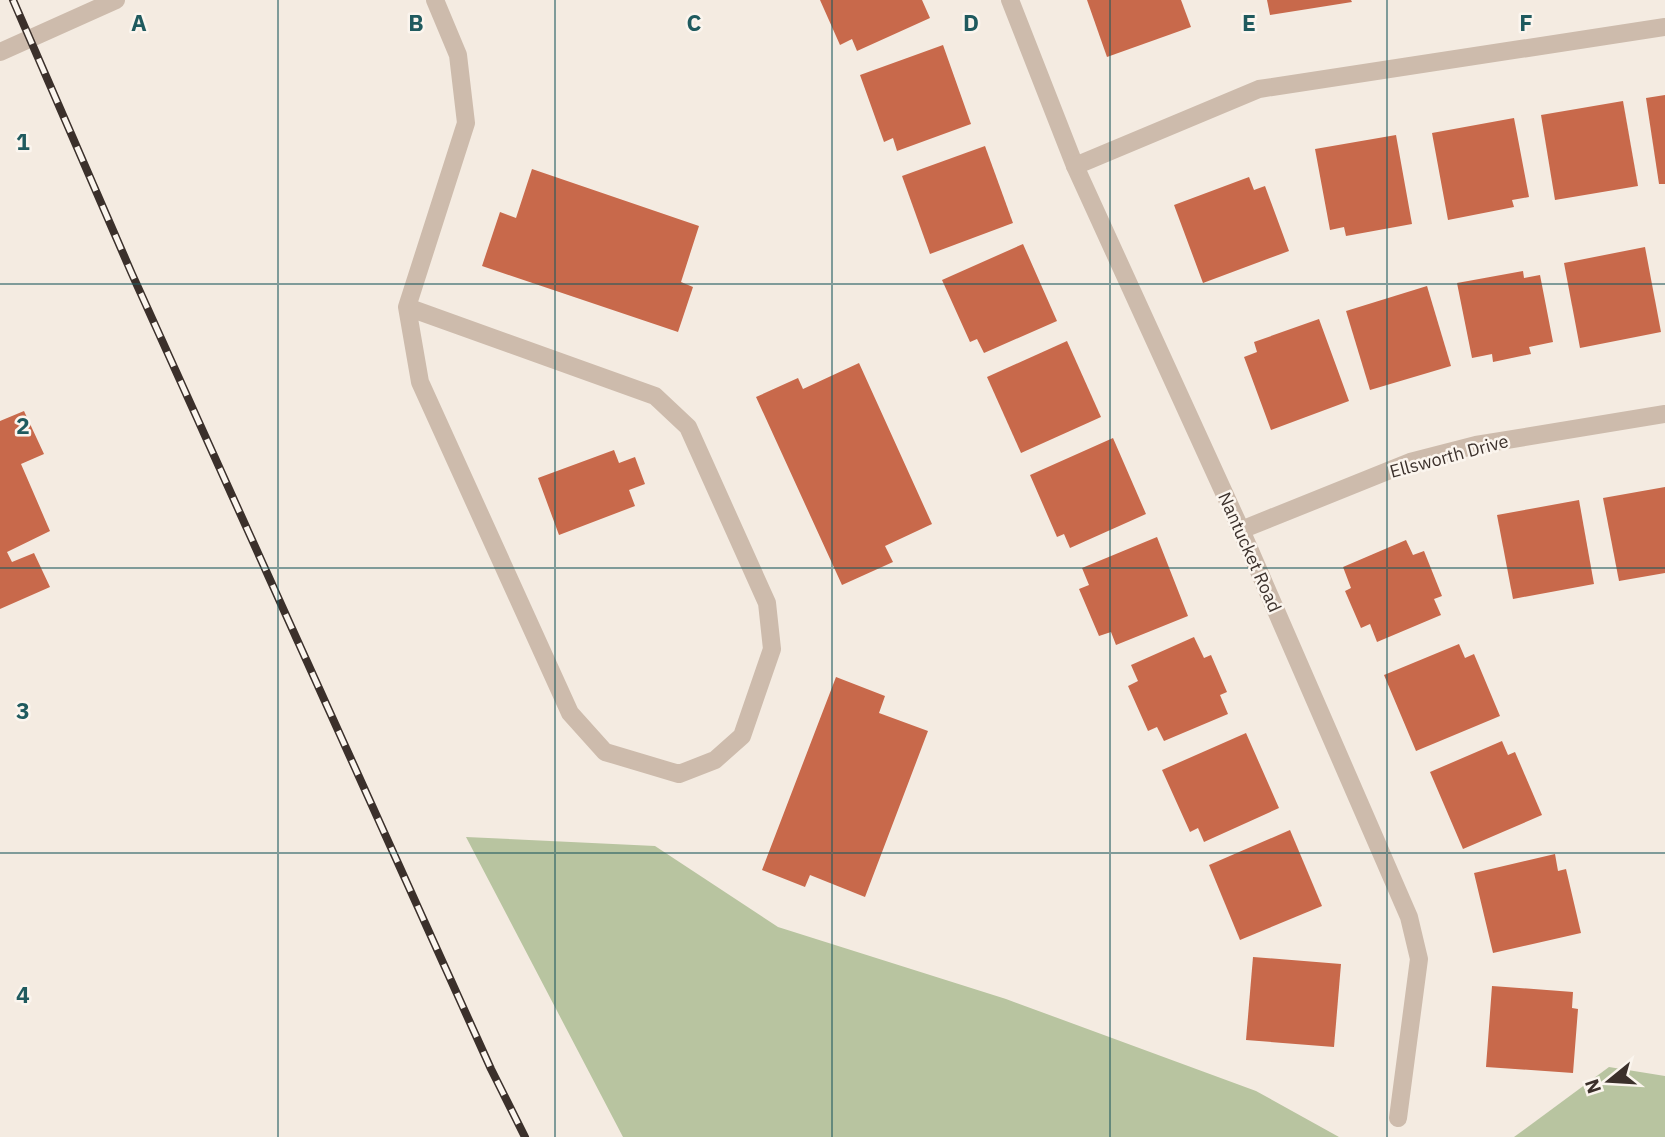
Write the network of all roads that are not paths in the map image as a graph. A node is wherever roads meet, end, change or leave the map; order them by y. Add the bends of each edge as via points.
1 (116, 0) edge
2 (435, 0) edge
3 (1010, 0) edge
4 (1665, 27) edge
5 (0, 52) edge
6 (1075, 166) junction
7 (407, 307) junction
8 (1665, 414) edge
9 (1241, 530) junction
10 (1398, 1118) dead end

1 - 5 street
2 - 7 street via 458,55 466,123
3 - 6 street, Nantucket Road
4 - 6 street via 1259,89
6 - 9 street, Nantucket Road
7 - 7 street via 420,382 570,713 605,752 679,774 715,760 742,736 772,649 767,603 688,426 655,396
8 - 9 street, Ellsworth Drive via 1476,445 1410,462
9 - 10 street, Nantucket Road via 1409,917 1419,959

